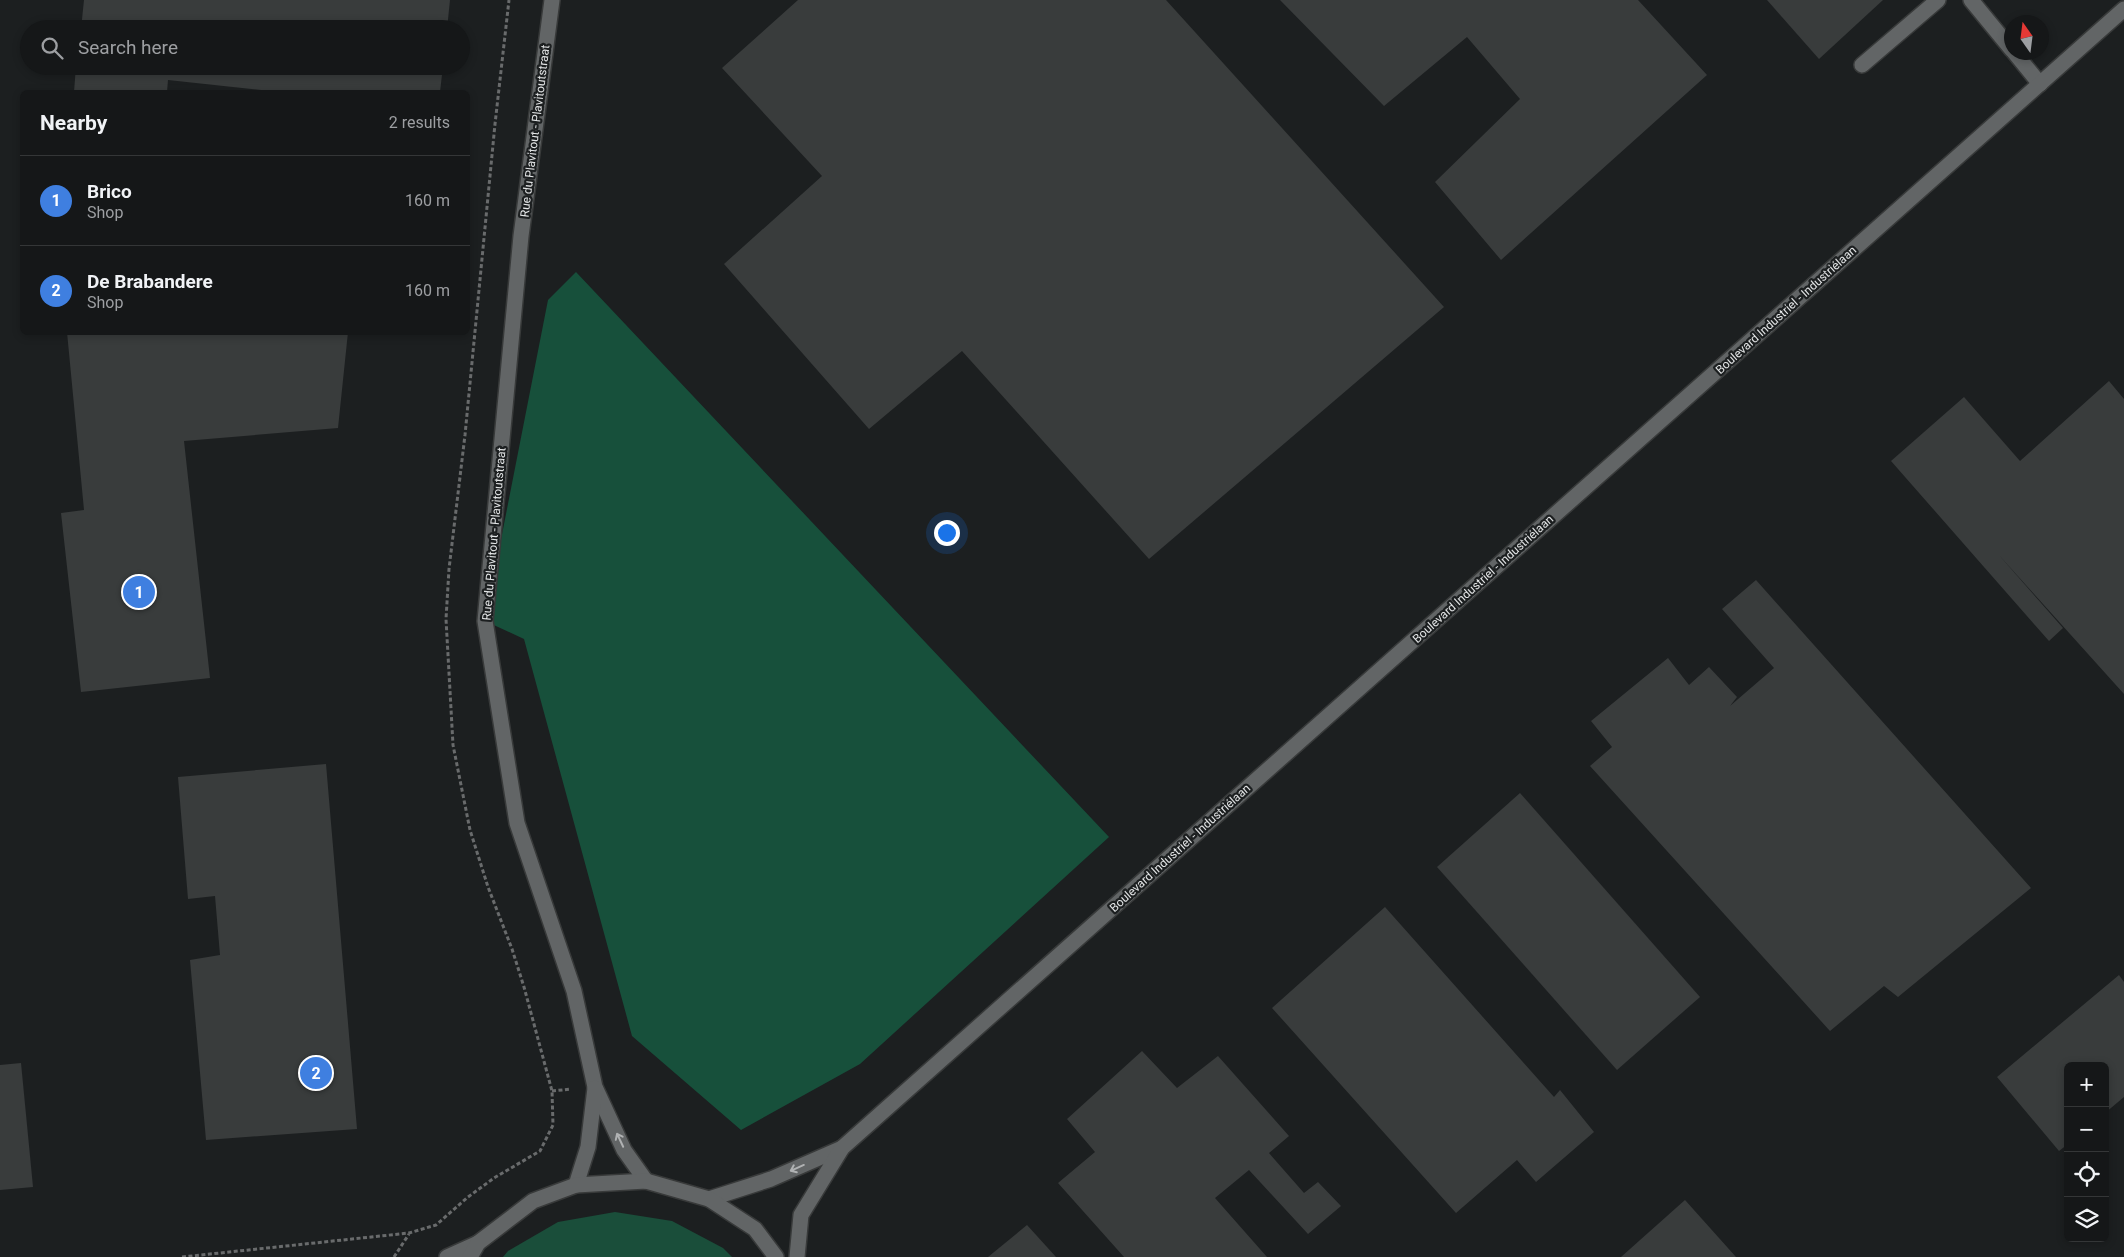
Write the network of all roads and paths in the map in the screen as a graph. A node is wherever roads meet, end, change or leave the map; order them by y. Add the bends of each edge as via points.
1 (552, 0) edge
2 (1938, 0) edge
3 (1971, 0) edge
4 (2124, 10) edge
5 (2004, 40) edge
6 (2020, 60) edge
7 (1862, 65) dead end
8 (2040, 84) junction
9 (595, 1087) junction
10 (552, 1091) dead end
11 (842, 1148) junction
12 (646, 1181) junction
13 (576, 1185) junction
14 (709, 1199) junction
15 (409, 1233) junction
16 (478, 1243) junction
17 (182, 1257) edge
18 (394, 1257) edge
19 (447, 1257) edge
20 (470, 1257) edge
21 (776, 1257) edge
22 (798, 1257) edge

1 - 9 main road, Rue du Plavitout - Plavitoutstraat via 521,236 485,621 516,823 574,991
2 - 7 main road
3 - 5 main road
4 - 8 main road, Boulevard Industriel - Industriélaan
6 - 8 main road
8 - 11 main road, Boulevard Industriel - Industriélaan
12 -> 9 main road, Rue du Plavitout - Plavitoutstraat via 624,1150
9 - 13 main road, Rue du Plavitout - Plavitoutstraat via 588,1147
10 - 15 path via 553,1125 540,1152 468,1196 436,1225
11 -> 14 main road, Boulevard Industriel - Industriélaan via 771,1179
11 - 22 main road, Boulevard Industriel - Industriélaan via 801,1214
12 - 13 main road
12 - 14 main road
13 - 16 main road via 533,1201
14 - 21 main road via 755,1230
15 - 17 path
15 - 18 path
16 - 19 main road
16 - 20 main road

